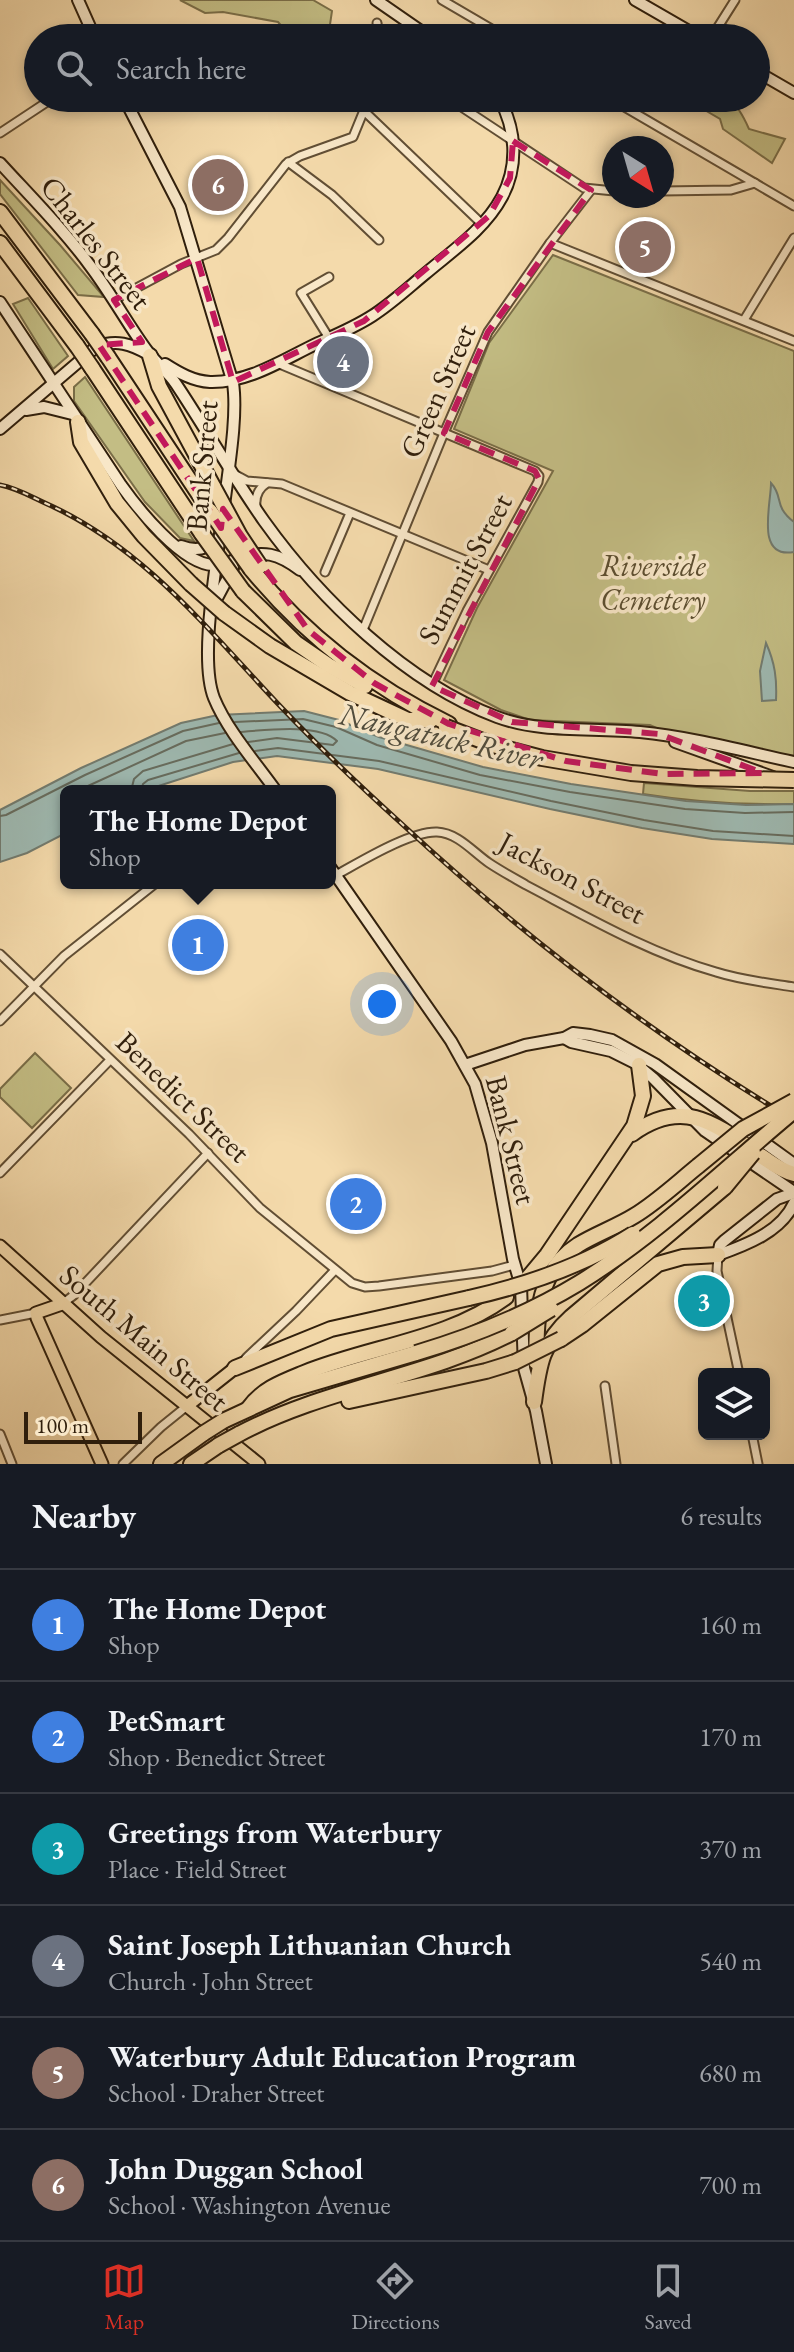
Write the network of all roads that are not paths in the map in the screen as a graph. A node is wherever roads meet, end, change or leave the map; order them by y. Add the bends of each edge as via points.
1 (78, 0) edge
2 (377, 0) edge
3 (442, 0) edge
4 (635, 0) edge
5 (735, 0) edge
6 (89, 24) edge
7 (411, 24) edge
8 (483, 24) edge
9 (677, 24) edge
10 (720, 24) edge
11 (770, 79) edge
12 (794, 93) edge
13 (32, 112) edge
14 (131, 112) edge
15 (364, 112) edge
16 (365, 112) edge
17 (469, 112) edge
18 (505, 112) edge
19 (633, 112) edge
20 (0, 133) edge
21 (513, 141) junction
22 (288, 162) junction
23 (0, 163) edge
24 (755, 183) junction
25 (591, 190) junction
26 (602, 190) edge
27 (674, 191) edge
28 (794, 206) edge
29 (0, 212) edge
30 (482, 224) junction
31 (794, 238) edge
32 (379, 240) dead end
33 (0, 243) edge
34 (550, 243) junction
35 (197, 258) junction
36 (329, 277) dead end
37 (114, 300) junction
38 (0, 302) edge
39 (744, 320) junction
40 (329, 338) junction
41 (794, 341) edge
42 (150, 356) junction
43 (277, 363) junction
44 (232, 380) junction
45 (53, 384) junction
46 (17, 415) junction
47 (75, 418) junction
48 (0, 429) edge
49 (444, 433) junction
50 (231, 471) junction
51 (269, 482) junction
52 (258, 512) junction
53 (350, 513) junction
54 (221, 532) junction
55 (402, 534) junction
56 (168, 539) junction
57 (251, 564) junction
58 (217, 565) junction
59 (489, 570) junction
60 (325, 572) dead end
61 (314, 581) junction
62 (218, 611) junction
63 (363, 630) junction
64 (432, 685) junction
65 (431, 720) junction
66 (659, 734) junction
67 (794, 762) edge
68 (794, 778) edge
69 (272, 785) edge
70 (336, 870) edge
71 (336, 875) edge
72 (148, 889) edge
73 (0, 954) edge
74 (33, 986) junction
75 (794, 987) edge
76 (0, 1021) edge
77 (564, 1038) junction
78 (110, 1060) junction
79 (465, 1065) junction
80 (639, 1065) junction
81 (794, 1101) edge
82 (794, 1111) edge
83 (687, 1115) junction
84 (622, 1145) junction
85 (208, 1153) junction
86 (794, 1164) edge
87 (0, 1173) edge
88 (794, 1174) edge
89 (720, 1182) junction
90 (794, 1193) edge
91 (794, 1203) edge
92 (672, 1213) junction
93 (0, 1246) edge
94 (718, 1255) junction
95 (514, 1265) junction
96 (335, 1270) junction
97 (62, 1304) junction
98 (36, 1313) junction
99 (0, 1320) edge
100 (235, 1368) junction
101 (738, 1368) edge
102 (536, 1383) junction
103 (605, 1386) dead end
104 (534, 1402) junction
105 (187, 1406) junction
106 (248, 1409) junction
107 (282, 1413) junction
108 (0, 1434) edge
109 (753, 1440) edge
110 (12, 1464) edge
111 (102, 1464) edge
112 (123, 1464) edge
113 (161, 1464) edge
114 (191, 1464) edge
115 (259, 1464) edge
116 (546, 1464) edge
117 (616, 1464) edge
118 (758, 1464) edge

1 - 6 main road
2 - 7 main road
3 - 8 street
4 - 9 main road
5 - 10 street
11 - 12 main road
13 - 20 street
14 - 35 main road, Bank Street via 178,202
15 - 22 street via 351,140
16 - 30 street
17 - 21 street
18 - 21 main road
19 - 24 street
21 - 25 street
21 - 30 main road via 507,185
22 - 32 street
22 - 35 street via 222,244
23 - 37 main road, Charles Street via 66,235
24 - 27 street via 731,190
24 - 28 street
25 - 26 street
25 - 34 street, Green Street
29 - 57 highway, bridge via 92,334
30 - 40 main road via 383,308
31 - 39 street
33 - 65 highway, bridge via 77,346 243,591 296,643 328,665
34 - 39 street
34 - 49 street, Green Street via 488,332
35 - 37 street
35 - 44 main road, Bank Street
36 - 40 street via 301,293
37 - 42 main road, Charles Street
38 - 45 main road
39 - 41 street
40 - 43 main road
42 - 44 main road via 195,379
42 - 45 main road via 125,343 103,344
42 - 50 main road, Charles Street via 174,381
42 - 57 highway, bridge via 159,386
43 - 44 main road
43 - 49 street
44 - 50 main road, Bank Street
45 - 46 main road
45 - 47 main road
46 - 47 main road via 44,407
46 - 48 main road
47 - 56 main road via 132,501
47 - 62 highway, bridge via 81,442 117,503
49 - 55 street, Green Street
49 - 59 street, Summit Street via 539,476
50 - 51 street via 247,481
50 - 52 main road, Charles Street
50 - 54 main road, Bank Street
51 - 52 street via 256,497
51 - 53 street
52 - 61 main road, Charles Street
53 - 55 street
53 - 60 street
54 - 56 main road via 203,549
54 - 58 main road, Bank Street
55 - 59 street
55 - 63 street, Green Street
56 - 58 main road via 202,563
57 - 58 main road
57 - 61 main road via 259,553 278,556
57 - 62 main road via 228,576
57 - 68 highway, bridge via 339,658 449,724 537,754 597,767
58 - 62 main road, Bank Street
59 - 64 street, Summit Street
61 - 63 main road
62 - 65 highway via 350,693 408,720
62 - 69 main road, Bank Street via 209,675 212,692
63 - 64 main road
64 - 66 main road via 484,712 527,726
65 - 68 highway, bridge via 542,758 659,776
66 - 67 main road
66 - 68 main road
70 - 75 street, Jackson Street via 413,838 446,834 513,877 676,958 726,975
71 - 79 main road, Bank Street
72 - 74 street
73 - 74 street, Benedict Street
74 - 76 street
74 - 78 street, Benedict Street
77 - 79 main road
77 - 80 main road
77 - 86 main road via 590,1035 630,1048
78 - 85 street, Benedict Street
78 - 87 street
79 - 95 main road, Bank Street via 489,1129
80 - 83 main road
80 - 84 highway via 642,1104
81 - 102 highway, bridge via 743,1129 649,1206 576,1247 556,1266 543,1288 538,1313
82 - 89 highway, bridge
82 - 92 highway, bridge
83 - 84 highway via 651,1123
83 - 88 highway via 709,1121
83 - 90 main road
84 - 106 highway, bridge via 547,1255 506,1297 457,1324 297,1376 267,1390
85 - 96 street, Benedict Street via 260,1208
85 - 97 street
89 - 102 highway via 561,1326 546,1346
89 - 107 highway, bridge via 512,1333 436,1365
90 - 94 main road via 777,1199 724,1241
91 - 94 main road via 762,1235
92 - 100 highway, bridge via 566,1269 518,1286 331,1329
92 - 106 highway, bridge via 566,1290 485,1329
93 - 97 main road, South Main Street
94 - 101 street
94 - 107 highway, bridge via 658,1264 582,1325 515,1362 304,1413
95 - 96 street, Benedict Street via 371,1287 352,1283
95 - 104 main road, Bank Street via 522,1294 524,1368
96 - 100 street
97 - 98 main road
97 - 105 main road, South Main Street
98 - 99 street
98 - 111 main road
100 - 105 main road
102 - 104 highway
103 - 117 street
104 - 116 main road, Bank Street
105 - 112 street
105 - 115 main road, South Main Street
106 - 113 highway, bridge
107 - 114 highway, bridge
108 - 110 street
109 - 118 street

